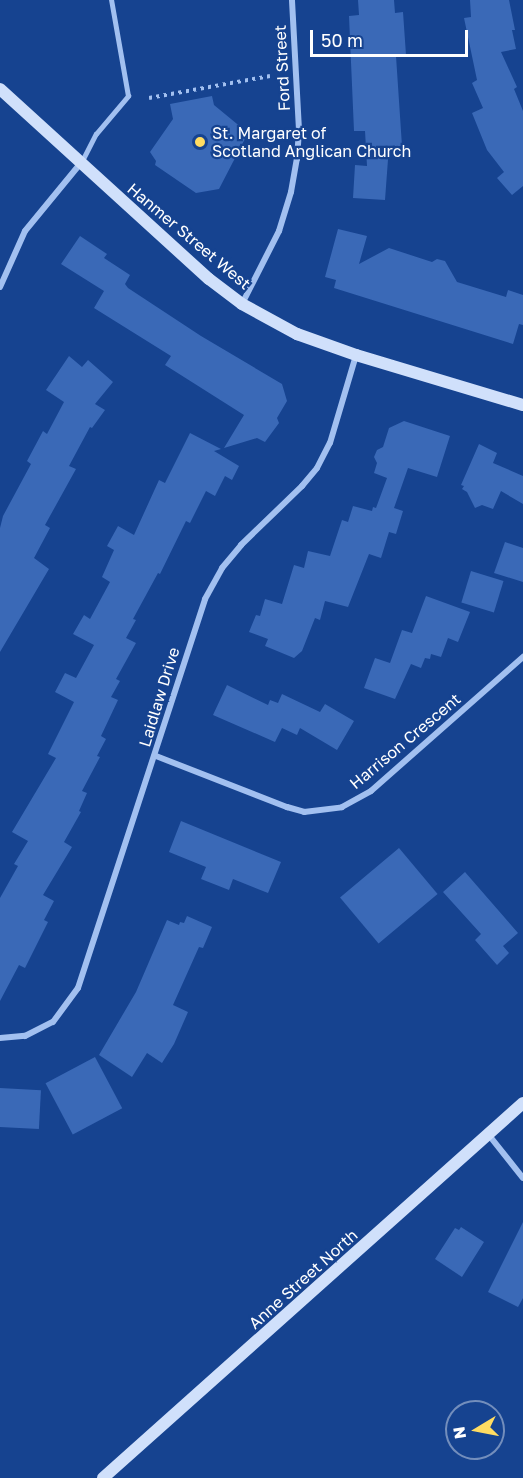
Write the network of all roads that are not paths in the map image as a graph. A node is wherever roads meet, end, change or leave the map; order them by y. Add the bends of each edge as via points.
1 (111, 0) edge
2 (292, 0) edge
3 (0, 89) edge
4 (80, 165) junction
5 (0, 287) edge
6 (242, 304) junction
7 (356, 355) junction
8 (523, 405) edge
9 (523, 657) edge
10 (156, 756) junction
11 (0, 1038) edge
12 (523, 1103) edge
13 (489, 1134) junction
14 (523, 1178) edge
15 (103, 1478) edge

1 - 4 lane via 128,96 96,134
2 - 6 street, Ford Street via 297,159 279,231
3 - 4 street, Hanmer Street West
4 - 5 street via 26,231
4 - 6 street, Hanmer Street West
6 - 7 street, Hanmer Street West via 297,334
7 - 8 street, Hanmer Street West
7 - 10 street, Laidlaw Drive via 330,443 316,468 241,544 222,568 205,600
9 - 10 street, Harrison Crescent via 359,799 330,810 304,812 287,807
10 - 11 street, Laidlaw Drive via 78,988 52,1022 25,1036
12 - 13 street, Anne Street North
13 - 14 street
13 - 15 street, Anne Street North

